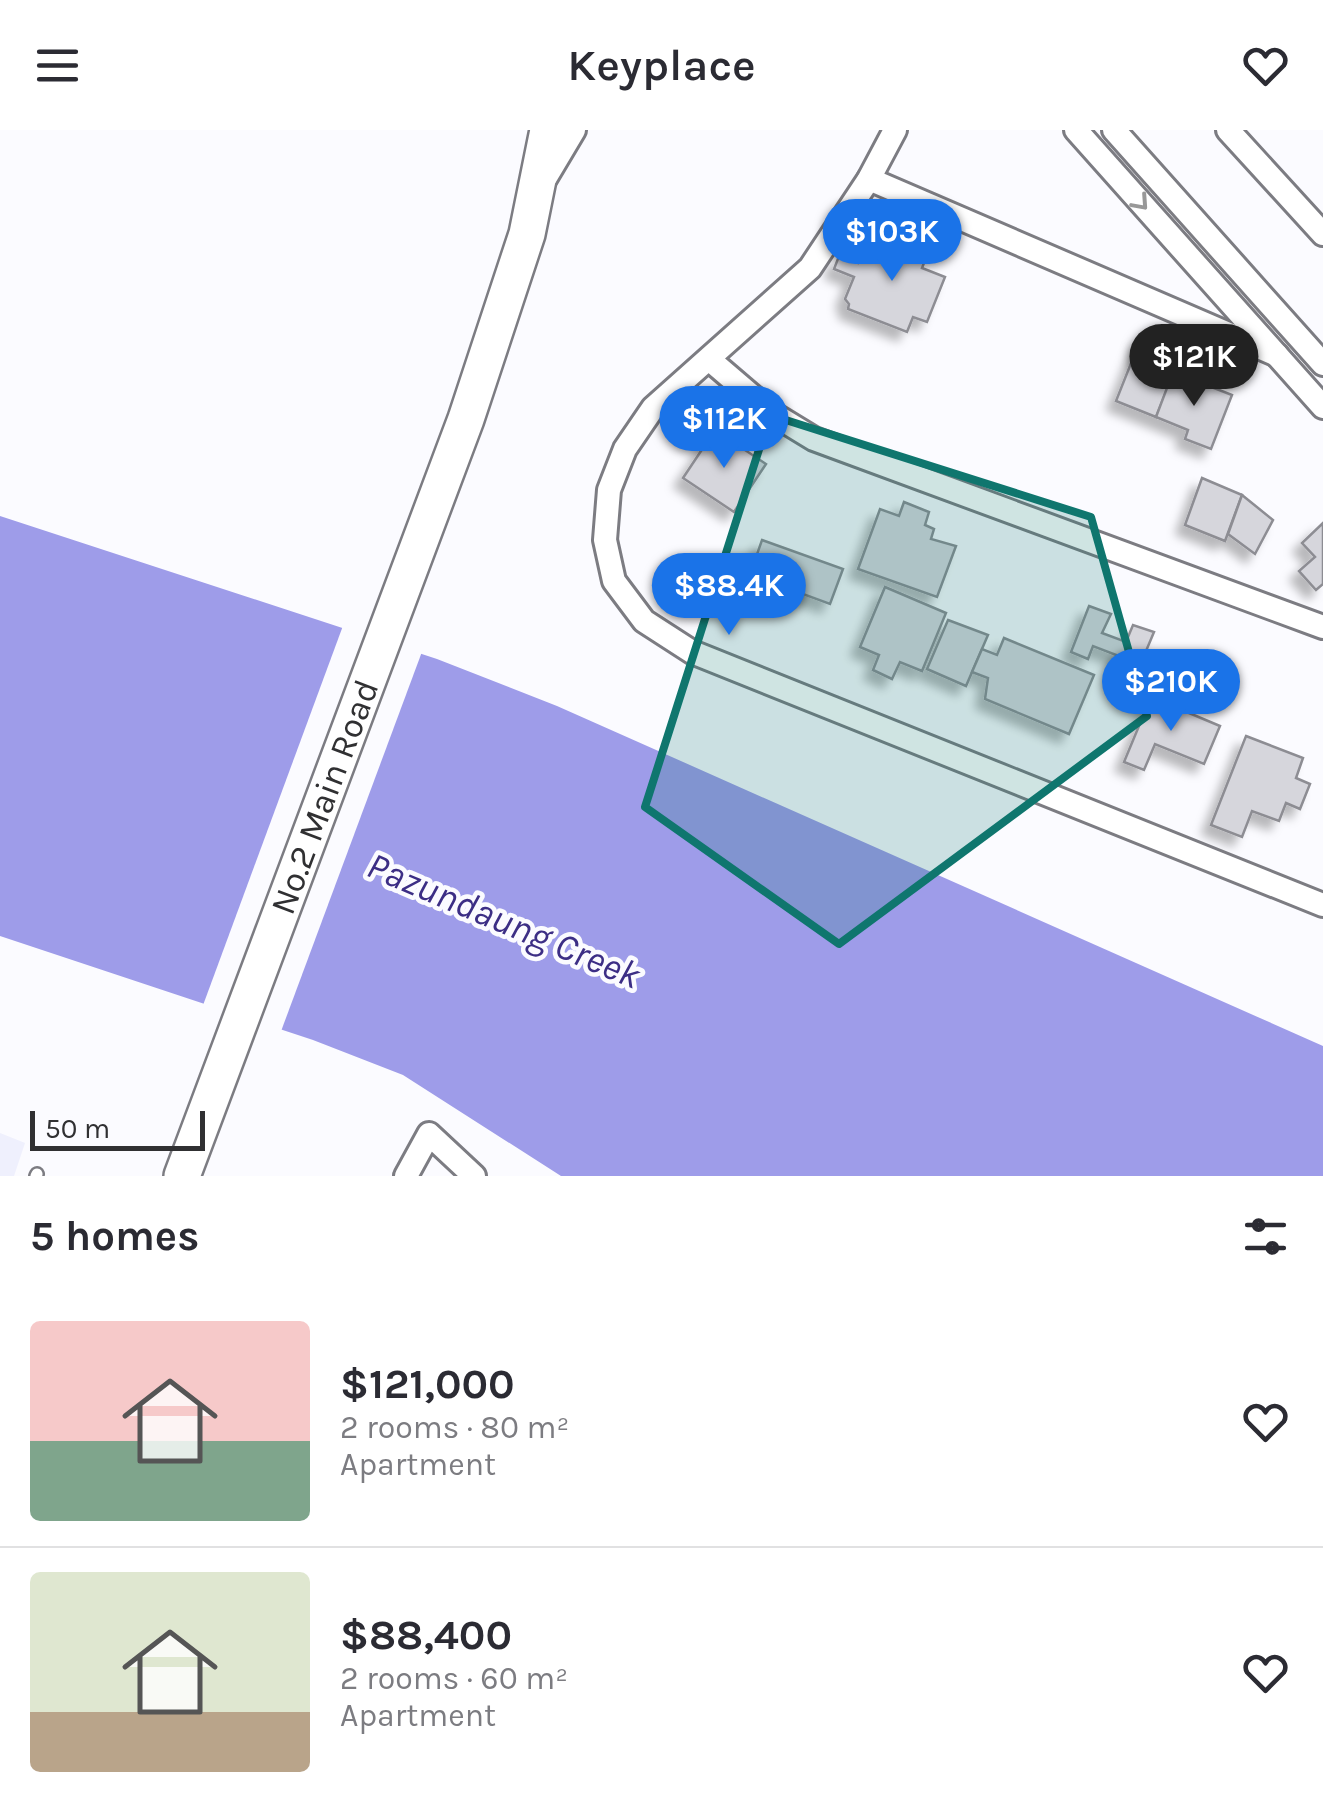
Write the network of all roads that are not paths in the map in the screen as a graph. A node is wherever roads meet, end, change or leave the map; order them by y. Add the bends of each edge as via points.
1 (548, 130) edge
2 (574, 130) edge
3 (895, 130) edge
4 (1076, 130) edge
5 (1114, 130) edge
6 (1228, 130) edge
7 (869, 179) junction
8 (534, 198) junction
9 (1318, 220) edge
10 (1277, 355) junction
11 (710, 360) junction
12 (1323, 364) edge
13 (1323, 407) edge
14 (1323, 626) edge
15 (1321, 898) edge
16 (182, 1176) edge
17 (406, 1176) edge
18 (474, 1176) edge

1 - 8 main road, No.2 Main Road
2 - 8 street
3 - 7 street
4 -> 10 street
5 - 12 street
6 - 9 street
7 - 10 street
7 - 11 street via 810,268
8 - 16 main road, No.2 Main Road via 466,418
10 - 13 street
11 - 14 street via 773,414 814,438
11 - 15 street via 653,408 610,490 605,540 614,581 644,621 692,652
17 - 18 street via 429,1134

